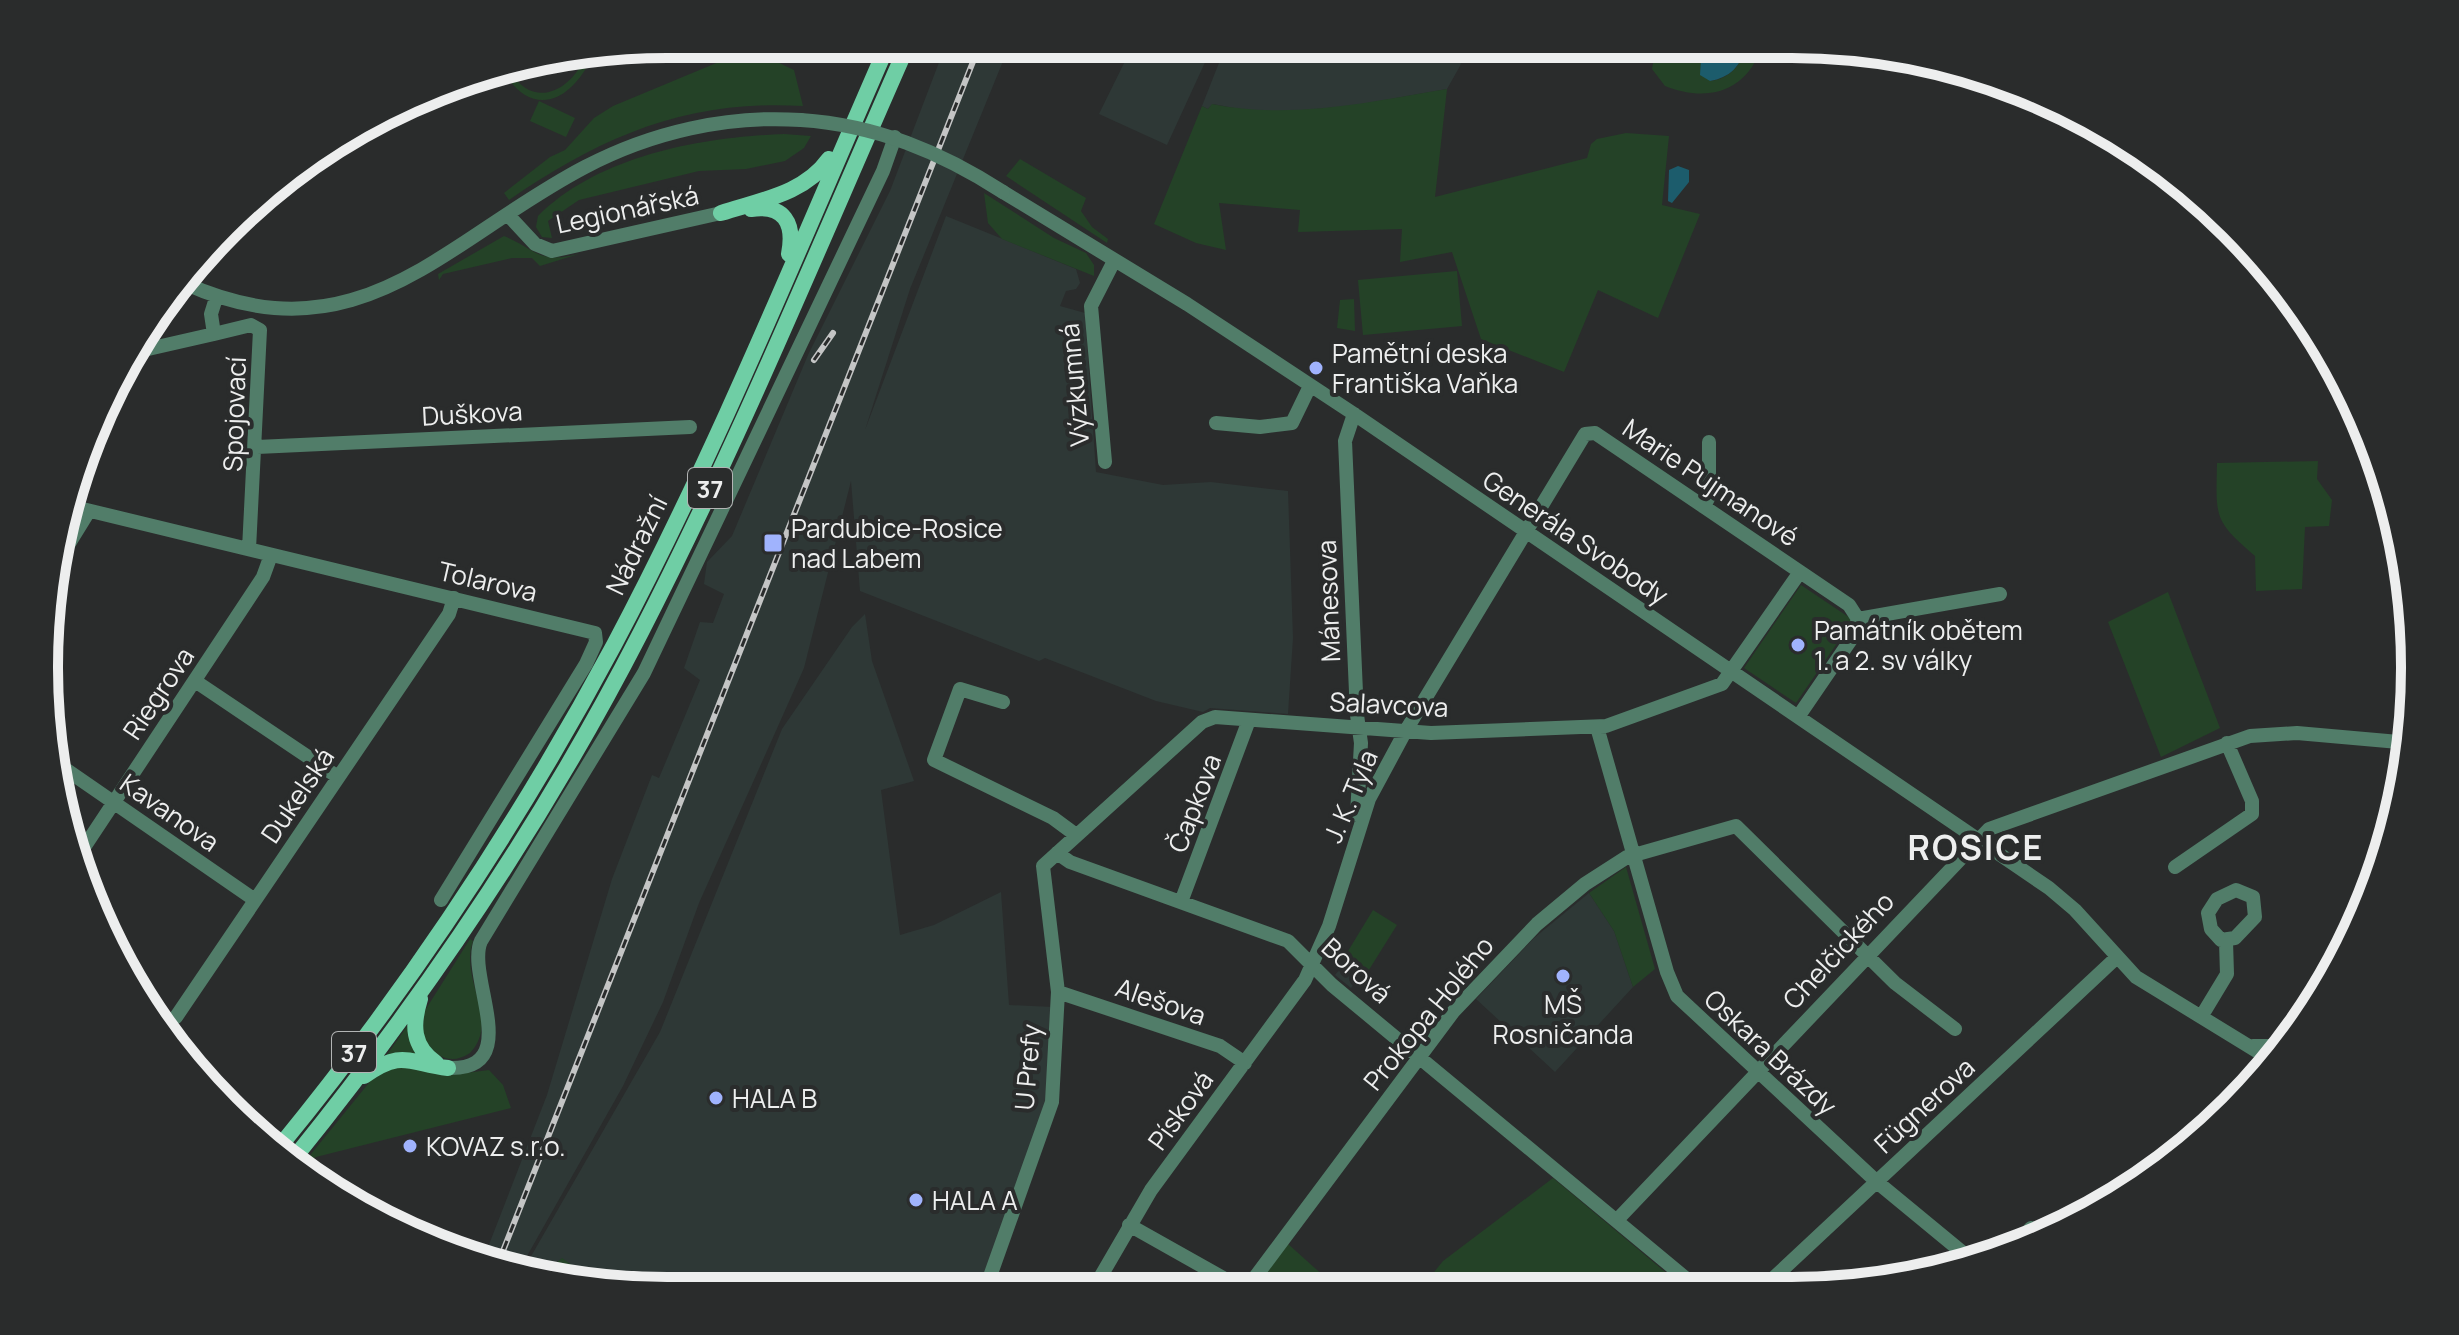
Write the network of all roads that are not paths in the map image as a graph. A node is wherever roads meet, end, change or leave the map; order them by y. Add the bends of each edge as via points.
1 (882, 58) edge
2 (902, 58) edge
3 (849, 132) junction
4 (895, 137) junction
5 (721, 213) junction
6 (509, 216) junction
7 (1114, 261) junction
8 (783, 282) junction
9 (192, 287) edge
10 (216, 298) junction
11 (214, 334) junction
12 (149, 349) edge
13 (1310, 386) junction
14 (1354, 414) junction
15 (1216, 423) dead end
16 (690, 427) dead end
17 (1709, 442) dead end
18 (257, 447) junction
19 (1105, 462) dead end
20 (1704, 507) junction
21 (79, 509) edge
22 (89, 511) junction
23 (1525, 531) junction
24 (73, 537) edge
25 (249, 549) junction
26 (271, 555) junction
27 (1800, 572) junction
28 (2000, 594) dead end
29 (454, 598) junction
30 (1858, 619) junction
31 (1731, 672) junction
32 (195, 681) junction
33 (1003, 702) dead end
34 (1798, 717) junction
35 (1249, 720) junction
36 (1597, 727) junction
37 (1360, 728) junction
38 (1405, 732) junction
39 (2397, 742) edge
40 (2227, 743) junction
41 (67, 770) edge
42 (338, 777) junction
43 (114, 803) junction
44 (1355, 834) junction
45 (1076, 835) junction
46 (1977, 839) junction
47 (85, 846) edge
48 (1057, 853) junction
49 (1633, 855) junction
50 (2175, 867) dead end
51 (255, 900) junction
52 (441, 900) dead end
53 (1181, 902) junction
54 (2226, 941) dead end
55 (1866, 954) junction
56 (2116, 958) junction
57 (1312, 964) junction
58 (423, 988) junction
59 (1058, 992) junction
60 (176, 1017) dead end
61 (2201, 1017) junction
62 (1955, 1029) dead end
63 (2236, 1039) junction
64 (2268, 1048) edge
65 (2262, 1055) edge
66 (1420, 1056) junction
67 (1245, 1063) junction
68 (448, 1068) junction
69 (1756, 1072) junction
70 (351, 1085) junction
71 (284, 1141) edge
72 (298, 1153) edge
73 (1877, 1182) junction
74 (1617, 1220) junction
75 (1129, 1225) junction
76 (1962, 1252) edge
77 (990, 1277) edge
78 (1100, 1277) edge
79 (1221, 1277) edge
80 (1255, 1277) edge
81 (1684, 1277) edge
82 (1775, 1277) edge

1 - 3 main road, Nádražní / 37
2 - 58 main road, Nádražní / 37 via 641,634 554,787
3 - 5 main road via 808,183
3 - 8 main road, Nádražní / 37
4 - 6 street, Legionářská, bridge via 801,120 727,122 635,145 583,168
4 - 7 street, Generála Svobody, bridge via 945,158
4 - 68 street via 644,673 481,941 475,962 490,1037 476,1060
5 - 6 street, Legionářská via 552,251 535,244
5 - 8 main road via 764,208 787,218 792,235
6 - 10 street, Legionářská via 384,289 303,309 264,309
7 - 13 street, Generála Svobody
7 - 19 street, Výzkumná via 1091,306
8 - 71 main road, Nádražní / 37 via 616,642 536,781 368,1033
9 - 10 street, Legionářská
10 - 11 street via 211,314
11 - 12 street
11 - 18 street, Spojovací via 251,325 260,330
13 - 14 street, Generála Svobody
13 - 15 street via 1289,424
14 - 23 street, Generála Svobody
14 - 37 street, Mánesova via 1345,441
16 - 18 street, Duškova
17 - 20 street via 1709,496
18 - 25 street, Spojovací
20 - 23 street, Marie Pujmanové via 1590,432
20 - 27 street, Marie Pujmanové
21 - 22 street, Tolarova
22 - 24 street
22 - 25 street, Tolarova
23 - 31 street, Generála Svobody
23 - 38 street, J. K. Tyla
25 - 26 street, Tolarova
26 - 29 street, Tolarova
26 - 32 street, Riegrova via 263,577
27 - 30 street, Marie Pujmanové via 1849,605
27 - 31 street
28 - 30 street
29 - 42 street, Dukelská via 449,614
29 - 52 street, Tolarova via 588,629 597,639
30 - 34 street via 1852,638
31 - 34 street, Generála Svobody
31 - 36 street, Salavcova via 1714,689
32 - 42 street
32 - 43 street, Riegrova
33 - 45 street via 960,689 934,760 1053,818
34 - 46 street, Generála Svobody
35 - 37 street, Salavcova
35 - 45 street, Salavcova via 1215,717 1202,722
35 - 53 street, Čapkova
36 - 38 street, Salavcova
36 - 49 street, Oskara Brázdy
37 - 38 street, Salavcova
37 - 44 street, Mánesova
38 - 44 street, J. K. Tyla
39 - 40 street, Chelčického via 2282,733
40 - 46 street, Chelčického via 1989,829
40 - 50 street via 2252,801 2252,814
41 - 43 street, Kavanova
42 - 51 street, Dukelská
43 - 47 street, Riegrova
43 - 51 street, Kavanova
44 - 57 street, J. K. Tyla via 1329,926
45 - 48 street, Salavcova
46 - 55 street, Chelčického
46 - 56 street, Generála Svobody via 2060,896
48 - 53 street, Borová
48 - 59 street, U Prefy via 1042,869
49 - 55 street, Prokopa Holého via 1736,826
49 - 66 street, Prokopa Holého via 1593,878 1537,924 1472,989
49 - 69 street, Oskara Brázdy via 1677,996
51 - 60 street, Dukelská
53 - 57 street, Borová via 1288,941
54 - 61 street via 2227,974
55 - 62 street, Prokopa Holého
55 - 69 street, Chelčického
56 - 61 street, Generála Svobody via 2136,977
56 - 73 street, Fügnerova
57 - 66 street, Borová
57 - 67 street, Písková
58 - 68 main road via 416,1040 427,1056
58 - 70 main road, 37
59 - 67 street, Alešova via 1220,1046
59 - 77 street, U Prefy via 1050,1112
61 - 63 street, Generála Svobody
63 - 64 street
63 - 65 street, Generála Svobody
66 - 74 street, Borová
66 - 80 street, Prokopa Holého
67 - 75 street, Písková
68 - 70 main road via 395,1059
69 - 73 street, Oskara Brázdy
69 - 74 street, Chelčického
70 - 72 main road, 37
73 - 76 street, Oskara Brázdy
73 - 82 street, Fügnerova
74 - 81 street, Borová
75 - 78 street, Písková
75 - 79 street

